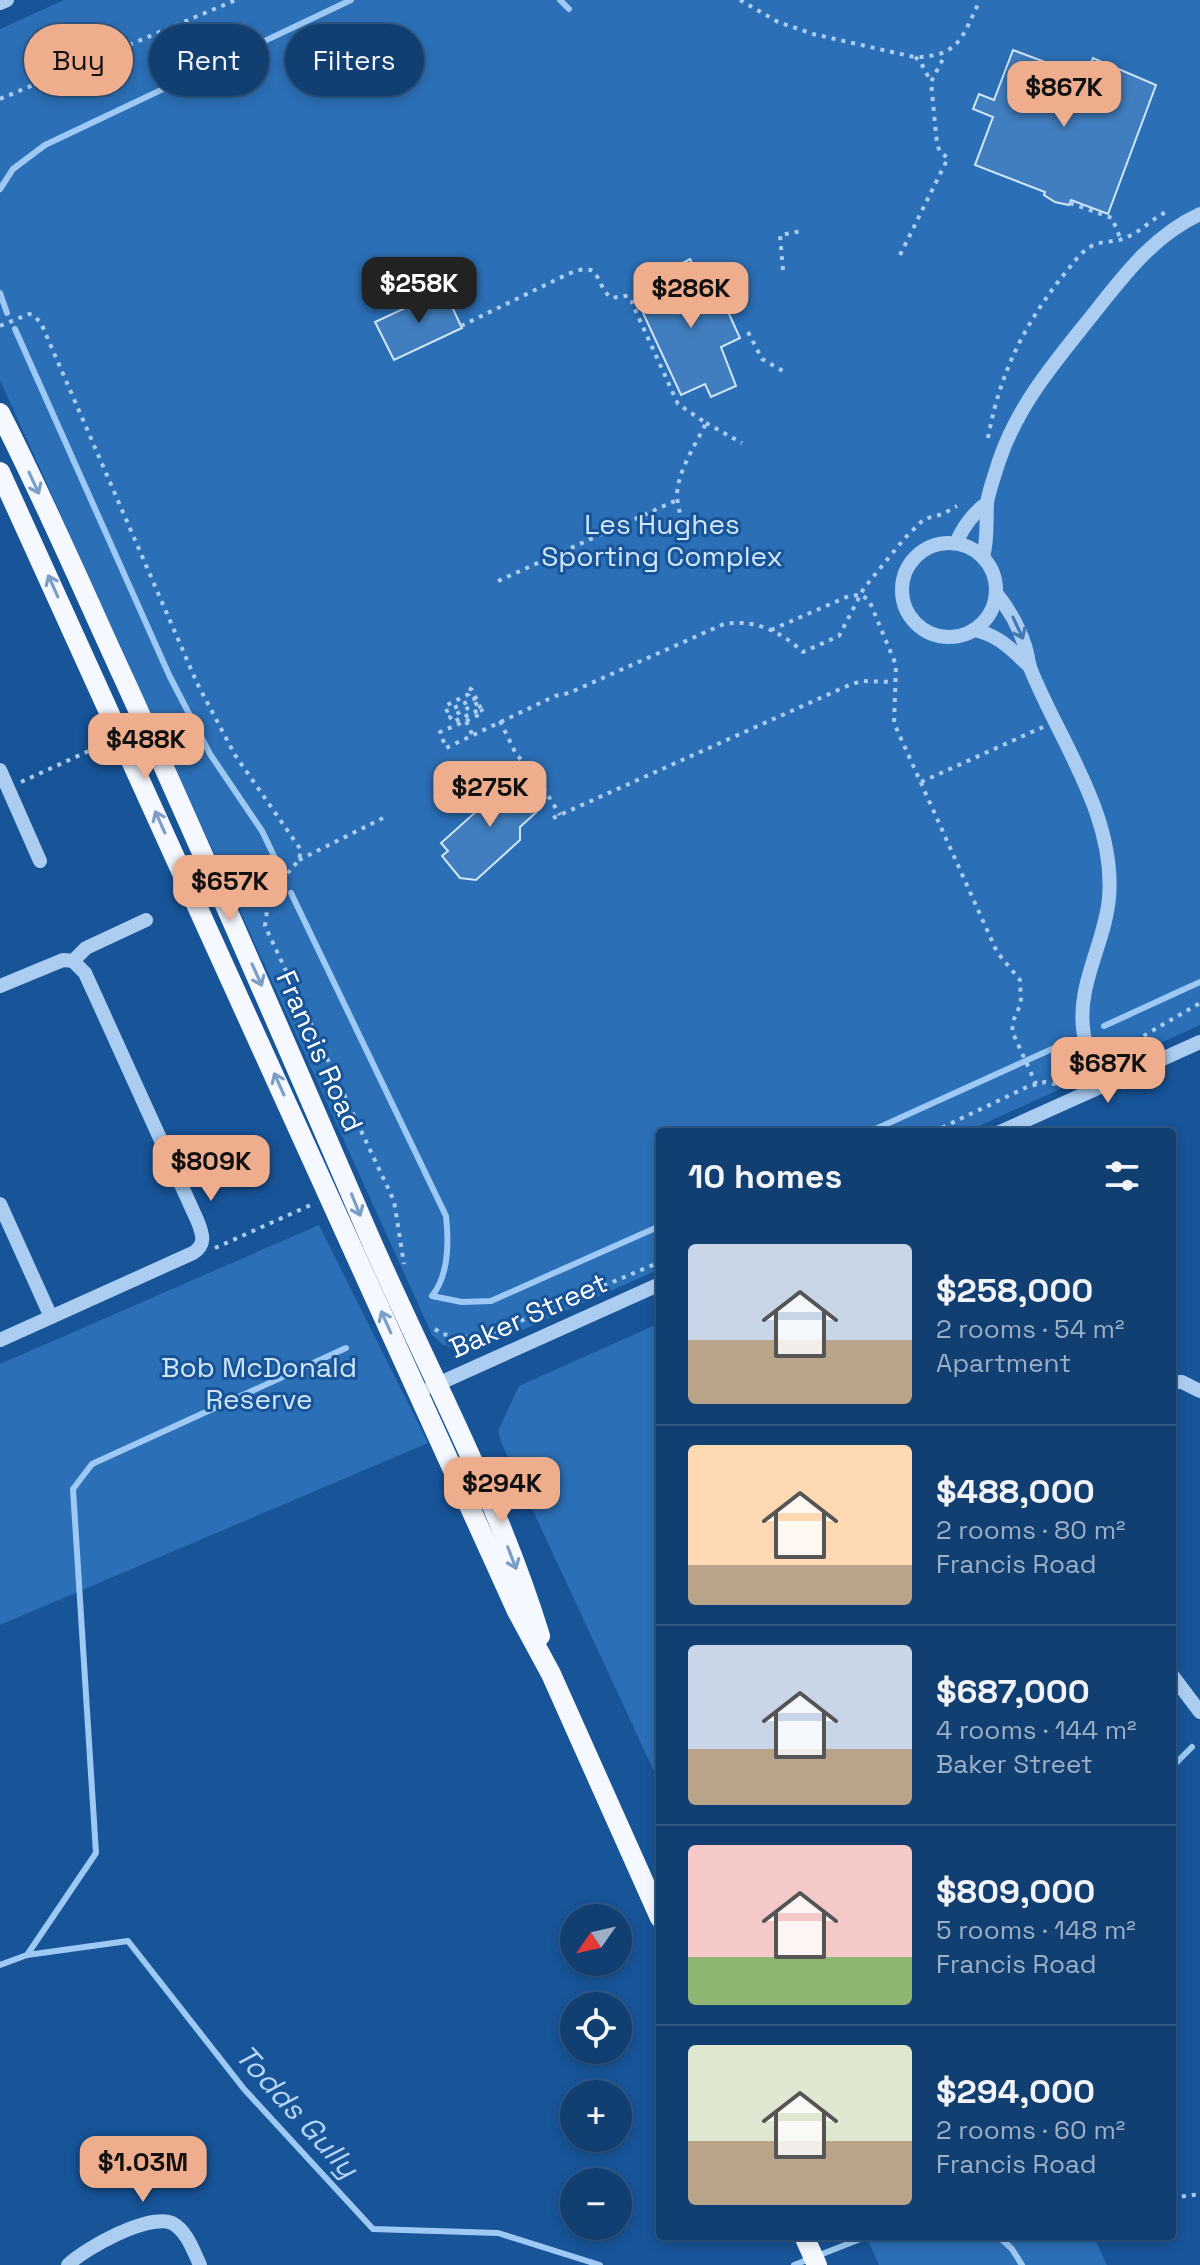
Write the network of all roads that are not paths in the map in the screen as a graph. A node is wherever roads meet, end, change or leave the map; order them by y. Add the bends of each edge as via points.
1 (7, 0) edge
2 (0, 3) edge
3 (1200, 214) edge
4 (0, 413) edge
5 (0, 472) edge
6 (987, 503) junction
7 (956, 543) junction
8 (983, 557) junction
9 (996, 593) junction
10 (975, 630) junction
11 (1030, 667) junction
12 (0, 770) edge
13 (4, 790) edge
14 (40, 861) dead end
15 (146, 920) dead end
16 (73, 961) junction
17 (0, 986) edge
18 (1200, 1042) edge
19 (1105, 1085) junction
20 (1009, 1128) edge
21 (0, 1204) edge
22 (656, 1286) edge
23 (51, 1317) junction
24 (0, 1340) edge
25 (1176, 1382) edge
26 (427, 1388) junction
27 (1200, 1391) edge
28 (1176, 1680) edge
29 (1200, 1712) edge
30 (656, 1909) edge
31 (806, 2240) edge
32 (68, 2265) edge
33 (200, 2265) edge
34 (817, 2265) edge

1 - 2 street
3 - 6 street via 1138,260 1032,390 1010,433
4 -> 26 main road, Francis Road via 155,747
26 -> 5 main road, Francis Road
6 - 7 street
6 - 8 street
7 - 8 street
7 - 10 street via 940,543 917,554 903,576 903,603 917,626 929,634 952,638
8 - 9 street
9 - 10 street via 993,608
9 -> 11 street via 1021,634
10 - 11 street via 1009,645
11 - 19 street via 1097,819 1109,875 1104,925 1082,1008 1086,1042
12 - 13 street
13 - 14 street
15 - 16 street via 86,948
16 - 17 street via 53,963
16 - 23 street via 88,977 203,1234 193,1253
18 - 19 street
19 - 20 street
21 - 23 street
22 - 26 street, Baker Street
23 - 24 street
25 - 27 street
26 - 30 main road, Francis Road via 496,1515 551,1674
28 - 29 street
31 - 34 main road
32 - 33 street via 86,2251 158,2220 180,2228

